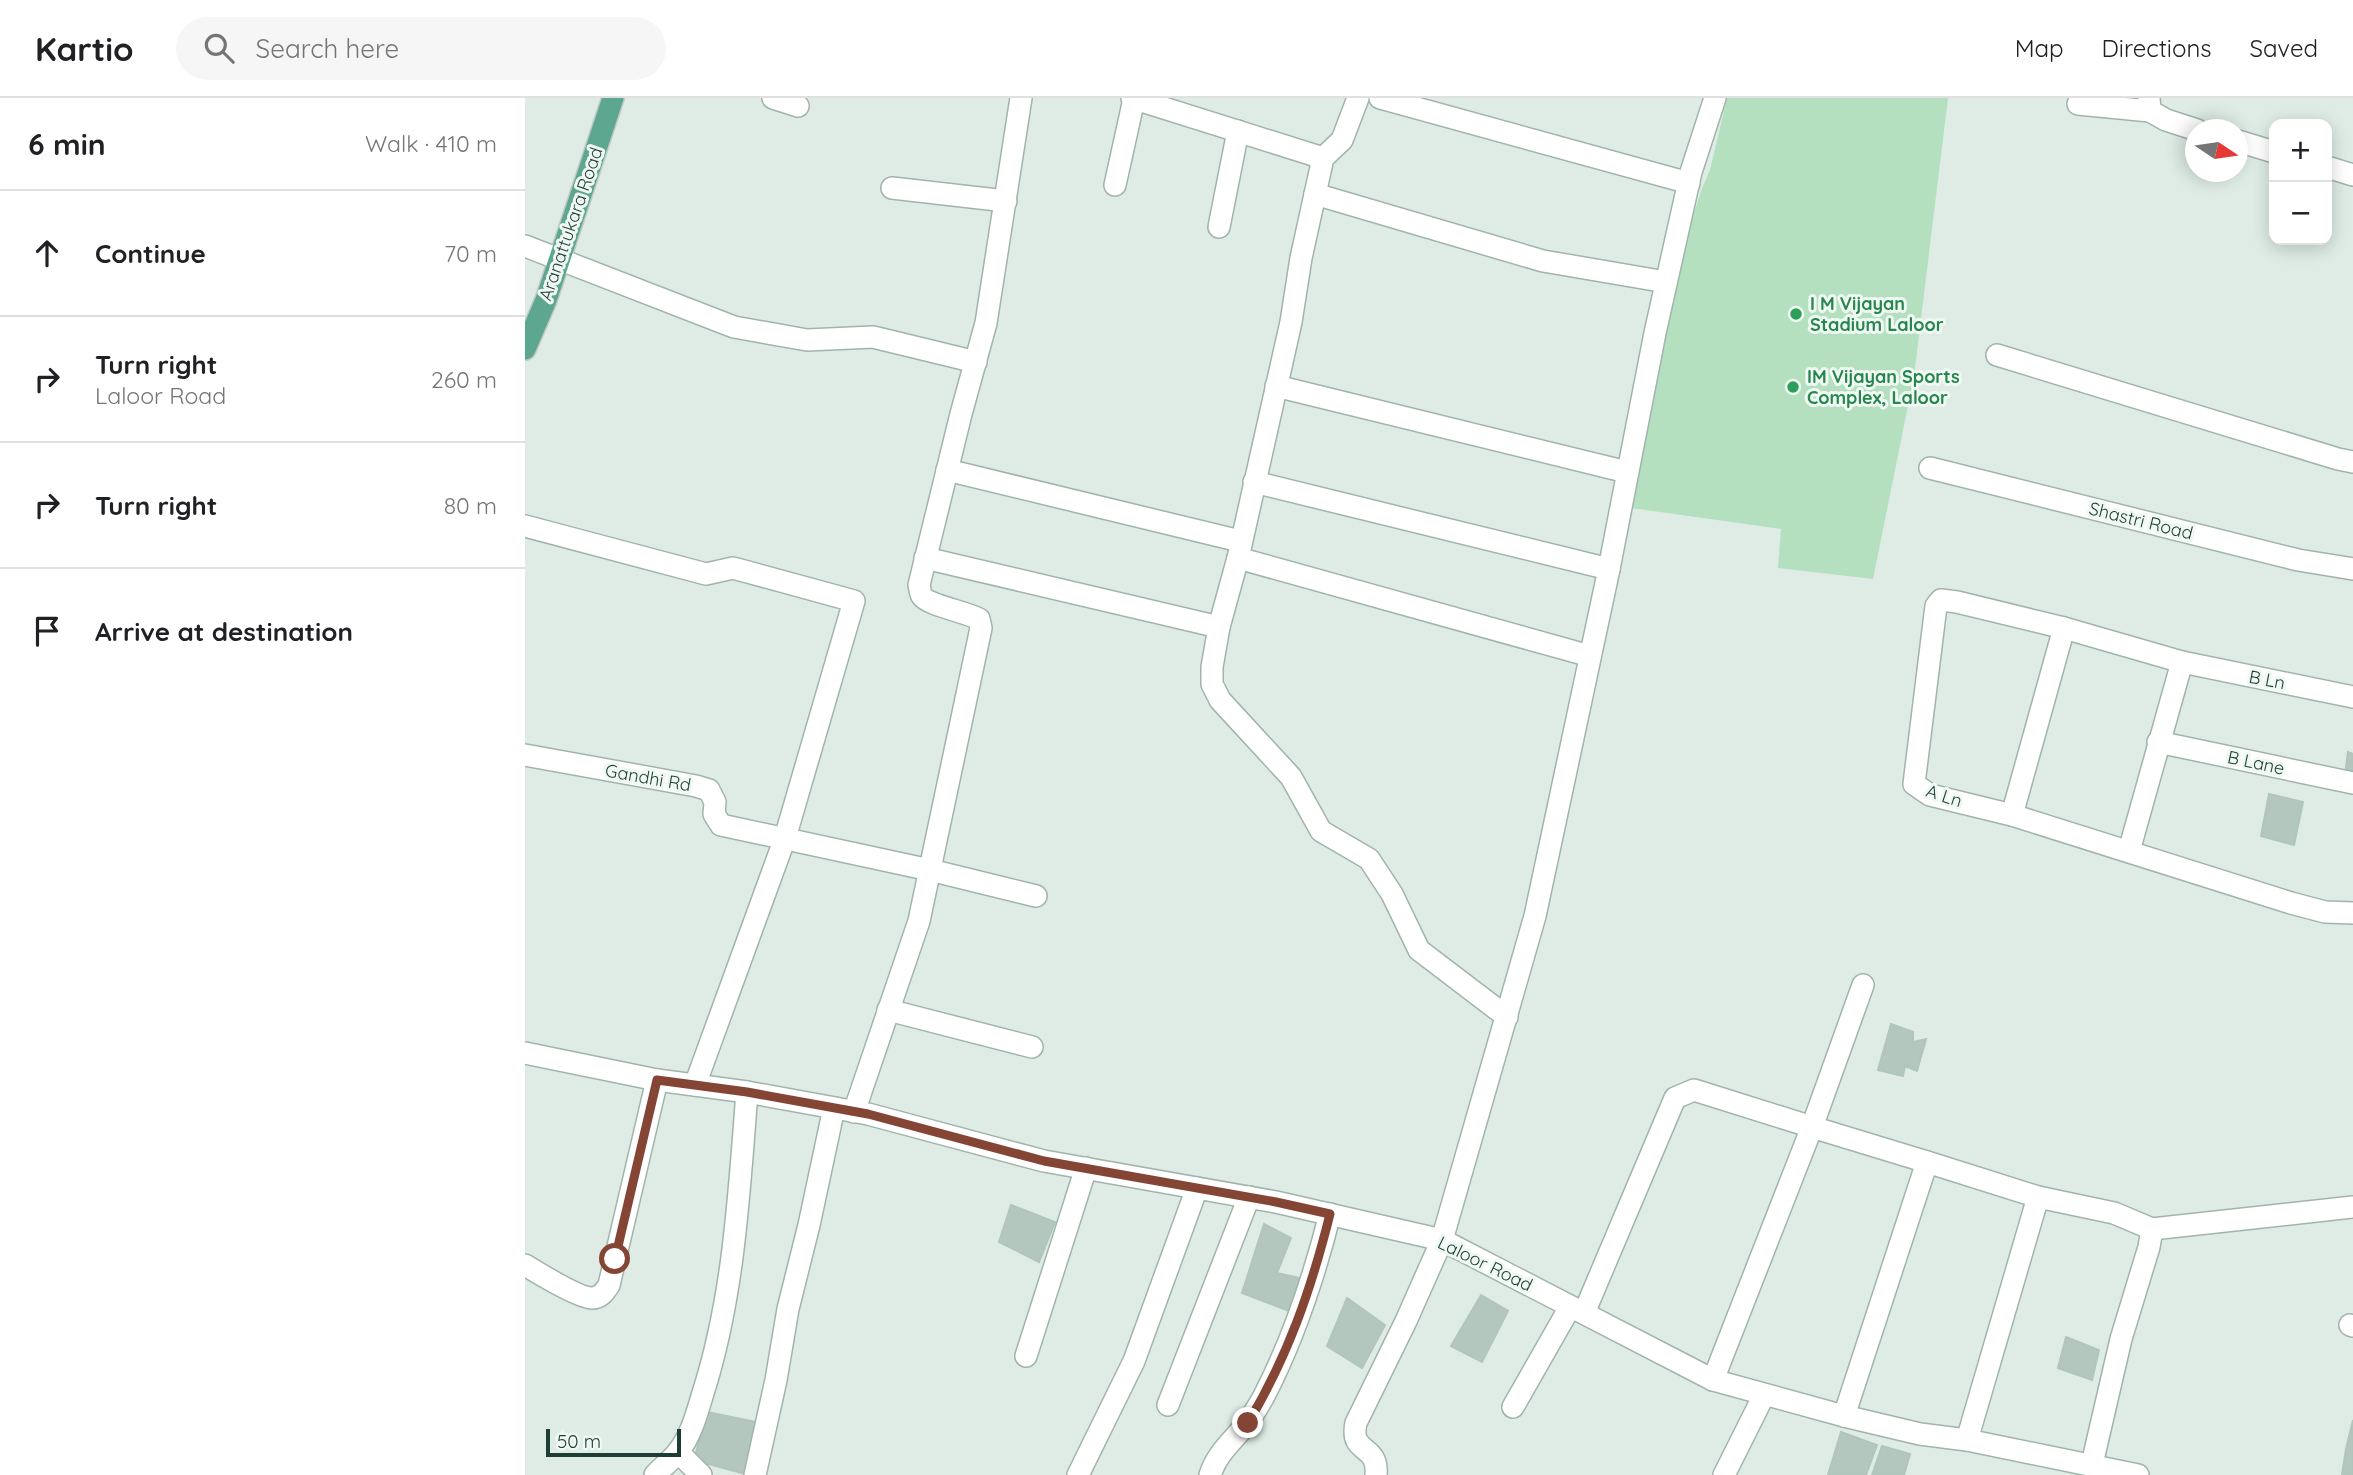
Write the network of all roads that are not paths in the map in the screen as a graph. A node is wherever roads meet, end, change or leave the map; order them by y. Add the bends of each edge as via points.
1 (613, 98) edge
2 (773, 98) edge
3 (1021, 98) edge
4 (1133, 98) edge
5 (1358, 98) edge
6 (1380, 98) edge
7 (1714, 98) edge
8 (2078, 104) dead end
9 (2150, 104) edge
10 (798, 106) dead end
11 (2185, 126) edge
12 (1238, 131) junction
13 (2248, 144) edge
14 (2269, 150) edge
15 (1323, 158) junction
16 (2332, 169) edge
17 (2353, 175) edge
18 (1689, 183) junction
19 (1115, 185) dead end
20 (892, 188) dead end
21 (1315, 194) junction
22 (1006, 201) junction
23 (1219, 228) dead end
24 (525, 246) edge
25 (560, 260) junction
26 (1666, 282) junction
27 (525, 349) edge
28 (1997, 355) dead end
29 (976, 362) junction
30 (1276, 386) junction
31 (2353, 462) edge
32 (1930, 467) dead end
33 (947, 470) junction
34 (1627, 472) junction
35 (1254, 482) junction
36 (525, 526) edge
37 (1239, 549) junction
38 (925, 558) junction
39 (1609, 569) junction
40 (2353, 569) edge
41 (1219, 627) junction
42 (2064, 628) junction
43 (1590, 656) junction
44 (2182, 662) junction
45 (2353, 697) edge
46 (2158, 742) junction
47 (525, 755) edge
48 (2353, 783) edge
49 (2012, 814) junction
50 (785, 838) junction
51 (2129, 851) junction
52 (930, 870) junction
53 (1036, 896) dead end
54 (2353, 913) edge
55 (1863, 985) dead end
56 (888, 1010) junction
57 (1507, 1017) junction
58 (1032, 1047) dead end
59 (525, 1053) edge
60 (657, 1080) junction
61 (695, 1085) junction
62 (747, 1092) junction
63 (844, 1110) junction
64 (1812, 1127) junction
65 (1927, 1162) junction
66 (1086, 1168) junction
67 (1197, 1188) junction
68 (1249, 1197) junction
69 (2038, 1197) junction
70 (2353, 1207) edge
71 (1330, 1214) junction
72 (2152, 1229) junction
73 (1442, 1240) junction
74 (525, 1265) edge
75 (1577, 1310) junction
76 (1026, 1356) dead end
77 (1713, 1380) junction
78 (1764, 1395) junction
79 (1168, 1405) dead end
80 (1513, 1406) dead end
81 (1844, 1416) junction
82 (1967, 1440) junction
83 (678, 1452) junction
84 (2080, 1467) edge
85 (655, 1475) edge
86 (701, 1475) edge
87 (755, 1475) edge
88 (1078, 1475) edge
89 (1210, 1475) edge
90 (1376, 1475) edge
91 (1724, 1475) edge
92 (2138, 1475) edge

1 - 25 main road, Aranattukara Road
2 - 10 street
3 - 22 street
4 - 12 street
4 - 19 street
5 - 15 street via 1342,140
6 - 18 street
7 - 18 street
8 - 9 street
9 - 11 street via 2166,120
12 - 15 street
12 - 23 street
13 - 14 street
15 - 21 street
16 - 17 street
18 - 26 street
20 - 22 street
21 - 26 street via 1543,261
21 - 30 street
22 - 29 street
24 - 25 street
25 - 27 main road, Aranattukara Road
25 - 29 street via 734,327 807,340 873,337
26 - 34 street
28 - 31 street
29 - 33 street
30 - 34 street
30 - 35 street
32 - 40 street, Shastri Road via 2298,560
33 - 37 street
33 - 38 street
34 - 39 street
35 - 37 street
35 - 39 street
36 - 50 street via 706,574 733,568 854,601
37 - 41 street
37 - 43 street
38 - 41 street
38 - 52 street via 919,585 922,596 931,604 979,619 981,628
39 - 43 street
41 - 57 street via 1212,684 1220,700 1291,777 1321,831 1369,859 1419,950
42 - 44 street, A Ln
42 - 49 street
42 - 49 street, A Ln via 1957,601 1941,600 1936,606 1914,784 1930,795
43 - 57 street via 1535,916
44 - 45 street, B Ln
44 - 46 street
46 - 48 street, B Lane
46 - 51 street
47 - 50 street, Gandhi Rd via 709,790 721,825
49 - 51 street, A Ln
50 - 52 street
50 - 61 street
51 - 54 street, A Ln via 2291,903
52 - 53 street
52 - 56 street via 919,921
55 - 64 street
56 - 58 street
56 - 63 street
57 - 73 street
59 - 60 street, Laloor Road
60 - 61 street, Laloor Road
60 - 74 street via 609,1285 601,1296 591,1298
61 - 62 street, Laloor Road
62 - 63 street, Laloor Road
62 - 83 street via 729,1277 711,1367
63 - 66 street, Laloor Road
63 - 87 street via 788,1309
64 - 65 street
64 - 75 street via 1694,1090 1675,1098
64 - 77 street
65 - 69 street
65 - 81 street
66 - 67 street, Laloor Road
66 - 76 street
67 - 68 street, Laloor Road
67 - 88 street via 1134,1361
68 - 71 street, Laloor Road
68 - 79 street
69 - 72 street via 2114,1213
69 - 82 street
70 - 72 street
71 - 73 street, Laloor Road
71 - 89 street via 1314,1278 1264,1396 1248,1423 1225,1446
72 - 84 street
73 - 75 street, Laloor Road
73 - 90 street via 1356,1423 1357,1444 1373,1455
75 - 77 street, Laloor Road
75 - 80 street
77 - 78 street, Laloor Road
78 - 81 street, Laloor Road
78 - 91 street
81 - 82 street, Laloor Road
82 - 84 street, Laloor Road
83 - 85 street
83 - 86 street
84 - 92 street, Laloor Road

